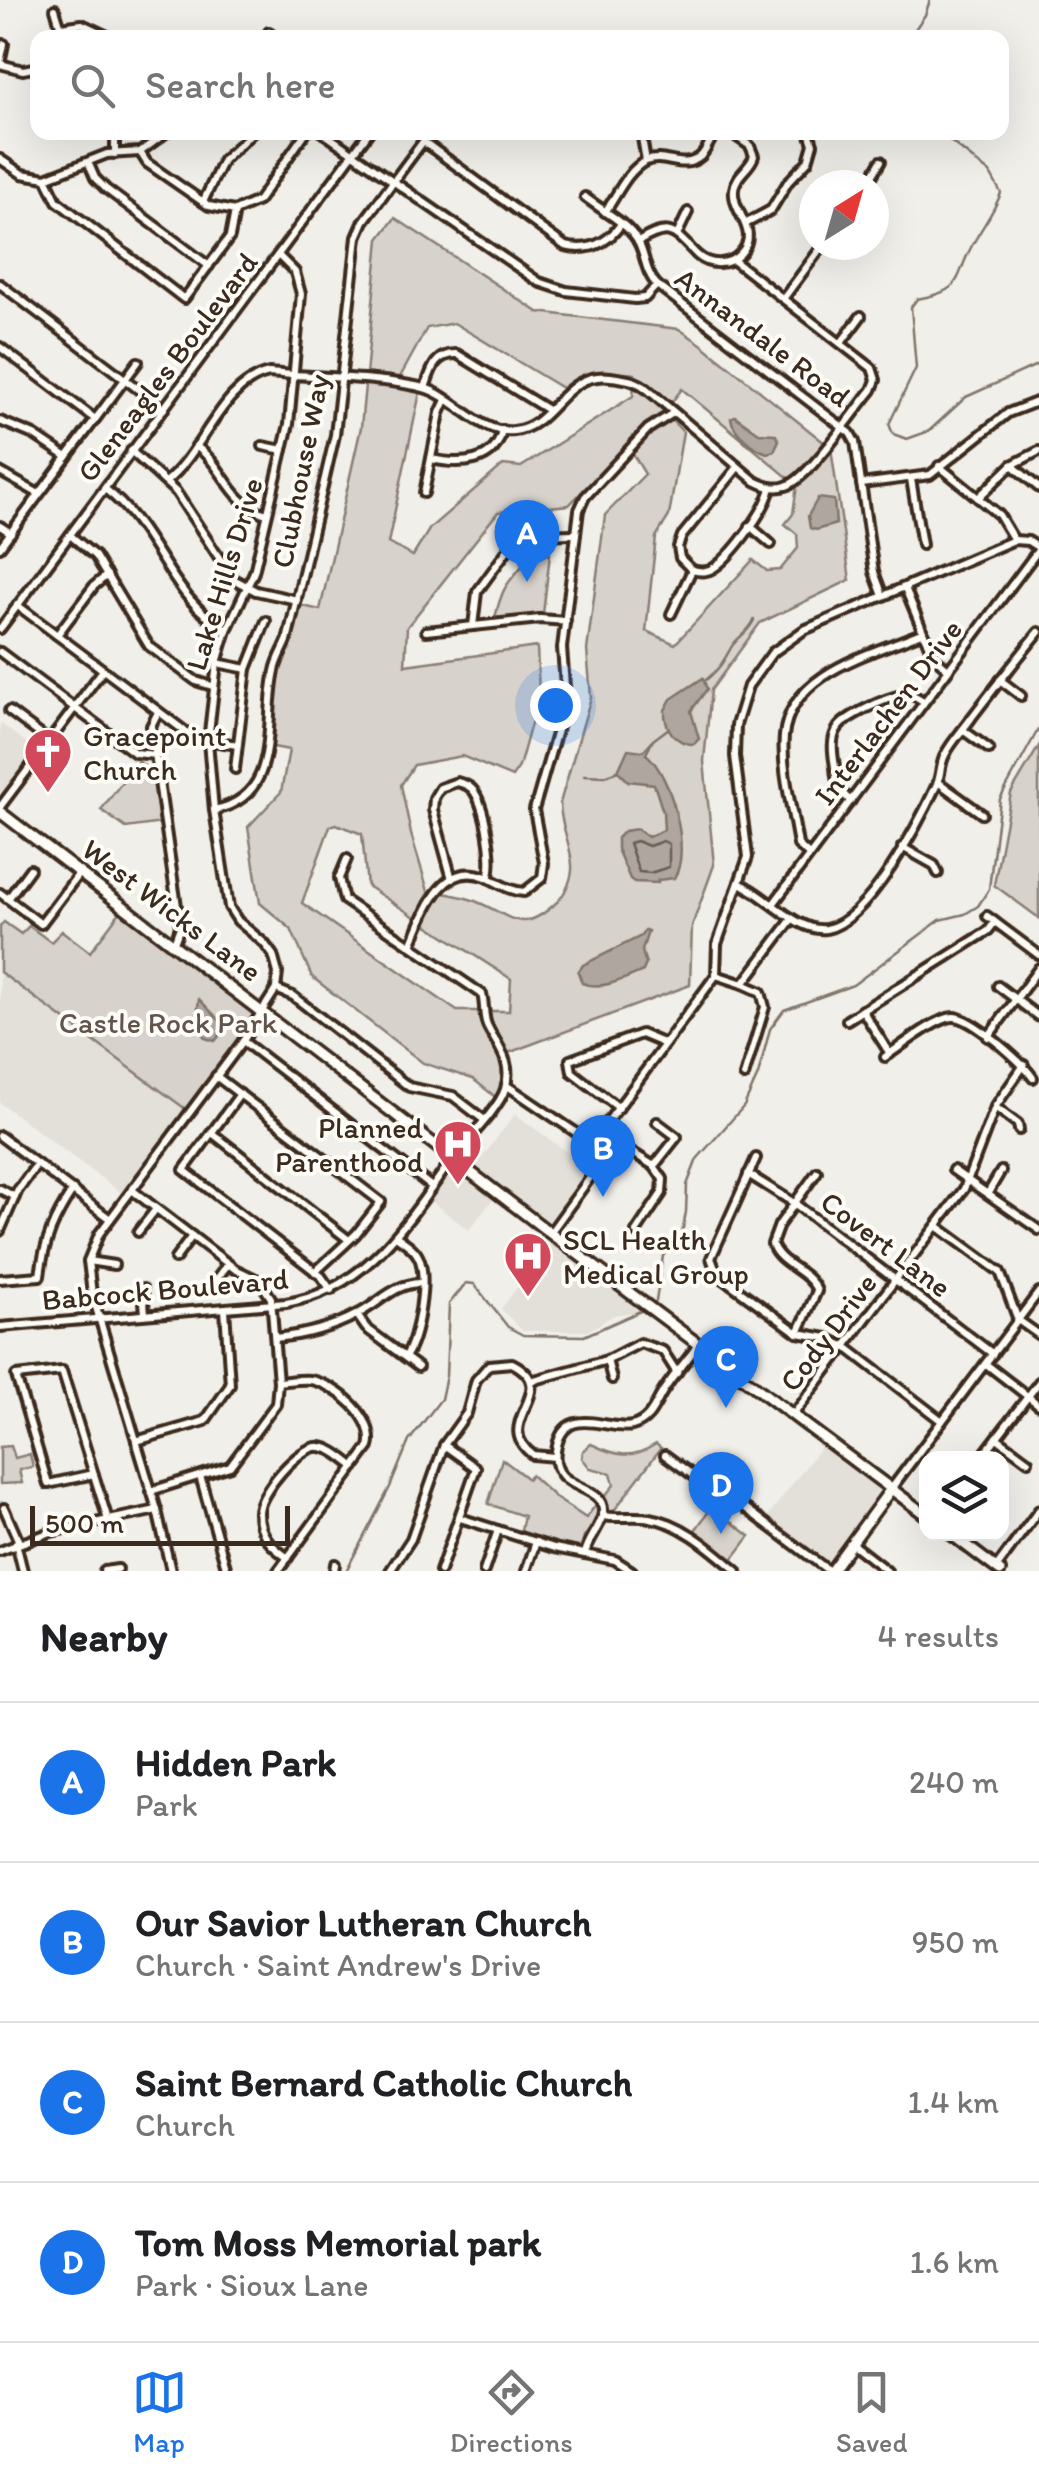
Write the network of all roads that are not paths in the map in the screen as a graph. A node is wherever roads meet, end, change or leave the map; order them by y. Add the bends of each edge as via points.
1 (55, 9) dead end
2 (61, 27) junction
3 (62, 30) edge
4 (95, 30) edge
5 (4, 44) dead end
6 (0, 63) edge
7 (30, 69) edge
8 (115, 140) edge
9 (157, 140) edge
10 (244, 140) edge
11 (300, 140) edge
12 (333, 140) edge
13 (363, 140) edge
14 (643, 140) edge
15 (711, 140) edge
16 (739, 140) edge
17 (811, 140) edge
18 (424, 142) joint
19 (140, 152) junction
20 (116, 154) junction
21 (353, 154) junction
22 (0, 158) edge
23 (646, 161) junction
24 (881, 161) dead end
25 (88, 162) junction
26 (876, 170) edge
27 (46, 178) junction
28 (392, 183) junction
29 (585, 197) dead end
30 (203, 202) junction
31 (235, 211) junction
32 (605, 212) junction
33 (688, 212) dead end
34 (746, 223) junction
35 (621, 224) junction
36 (678, 234) junction
37 (638, 242) junction
38 (278, 255) junction
39 (733, 260) junction
40 (812, 260) edge
41 (209, 266) junction
42 (0, 284) edge
43 (657, 285) junction
44 (783, 300) junction
45 (861, 316) dead end
46 (840, 344) junction
47 (0, 347) edge
48 (138, 362) dead end
49 (293, 375) junction
50 (125, 380) junction
51 (342, 380) junction
52 (425, 388) junction
53 (446, 400) junction
54 (1039, 402) edge
55 (164, 409) junction
56 (548, 410) junction
57 (674, 413) junction
58 (95, 418) junction
59 (0, 421) edge
60 (842, 426) junction
61 (502, 430) junction
62 (196, 446) junction
63 (263, 446) dead end
64 (283, 450) junction
65 (131, 451) junction
66 (1039, 451) edge
67 (67, 457) junction
68 (431, 459) junction
69 (1012, 465) junction
70 (939, 466) junction
71 (738, 467) junction
72 (0, 472) edge
73 (910, 479) junction
74 (167, 482) junction
75 (861, 484) junction
76 (771, 487) junction
77 (1039, 488) edge
78 (104, 489) junction
79 (424, 493) dead end
80 (38, 494) junction
81 (975, 496) junction
82 (966, 502) dead end
83 (267, 514) junction
84 (0, 526) edge
85 (750, 526) junction
86 (11, 533) junction
87 (576, 534) junction
88 (70, 535) junction
89 (1014, 540) junction
90 (771, 544) dead end
91 (922, 546) dead end
92 (0, 547) edge
93 (1039, 548) edge
94 (692, 570) junction
95 (107, 574) junction
96 (248, 587) junction
97 (905, 588) junction
98 (883, 596) junction
99 (297, 600) junction
100 (18, 606) junction
101 (671, 614) dead end
102 (972, 617) dead end
103 (266, 620) dead end
104 (566, 621) junction
105 (981, 624) junction
106 (473, 626) junction
107 (0, 629) edge
108 (228, 630) junction
109 (426, 630) dead end
110 (1039, 632) edge
111 (921, 633) junction
112 (57, 636) junction
113 (0, 652) edge
114 (217, 663) junction
115 (948, 669) junction
116 (103, 670) junction
117 (247, 670) junction
118 (1000, 680) junction
119 (213, 686) junction
120 (1021, 696) dead end
121 (924, 700) junction
122 (74, 708) junction
123 (9, 711) dead end
124 (158, 712) junction
125 (963, 730) junction
126 (49, 741) junction
127 (208, 742) junction
128 (237, 745) junction
129 (989, 749) dead end
130 (156, 755) junction
131 (235, 769) dead end
132 (938, 782) junction
133 (851, 801) junction
134 (0, 809) edge
135 (214, 810) junction
136 (982, 814) dead end
137 (902, 847) junction
138 (809, 854) junction
139 (346, 860) dead end
140 (30, 869) dead end
141 (80, 872) junction
142 (938, 873) dead end
143 (452, 878) junction
144 (488, 878) junction
145 (740, 882) junction
146 (0, 894) edge
147 (8, 899) junction
148 (774, 903) junction
149 (987, 916) dead end
150 (792, 918) junction
151 (996, 922) junction
152 (174, 943) junction
153 (411, 945) junction
154 (1039, 955) edge
155 (1039, 968) edge
156 (716, 975) junction
157 (743, 984) junction
158 (998, 986) dead end
159 (276, 989) junction
160 (1016, 999) junction
161 (862, 1010) junction
162 (264, 1011) junction
163 (1039, 1016) edge
164 (847, 1020) dead end
165 (988, 1037) junction
166 (243, 1041) junction
167 (666, 1044) junction
168 (1024, 1066) junction
169 (216, 1076) junction
170 (744, 1076) dead end
171 (1033, 1078) dead end
172 (506, 1085) junction
173 (240, 1094) junction
174 (995, 1107) junction
175 (619, 1108) junction
176 (484, 1120) junction
177 (657, 1122) dead end
178 (1019, 1130) dead end
179 (212, 1132) junction
180 (0, 1136) edge
181 (600, 1143) junction
182 (454, 1158) junction
183 (756, 1158) dead end
184 (38, 1164) junction
185 (654, 1166) junction
186 (954, 1170) dead end
187 (1001, 1171) dead end
188 (817, 1172) dead end
189 (748, 1174) junction
190 (967, 1179) junction
191 (432, 1187) junction
192 (0, 1189) edge
193 (73, 1190) junction
194 (132, 1190) junction
195 (988, 1194) junction
196 (14, 1197) junction
197 (794, 1203) junction
198 (156, 1209) junction
199 (110, 1219) junction
200 (936, 1226) junction
201 (1038, 1226) edge
202 (0, 1231) edge
203 (138, 1232) dead end
204 (636, 1232) dead end
205 (550, 1233) junction
206 (192, 1236) junction
207 (396, 1236) junction
208 (349, 1240) junction
209 (175, 1259) dead end
210 (88, 1261) junction
211 (228, 1264) junction
212 (114, 1265) dead end
213 (316, 1272) junction
214 (0, 1279) edge
215 (895, 1280) junction
216 (214, 1283) dead end
217 (422, 1286) junction
218 (143, 1289) dead end
219 (332, 1290) junction
220 (1039, 1292) edge
221 (272, 1304) junction
222 (225, 1308) junction
223 (145, 1314) junction
224 (356, 1315) junction
225 (98, 1318) junction
226 (1018, 1320) junction
227 (0, 1326) edge
228 (798, 1333) junction
229 (1039, 1335) edge
230 (275, 1338) junction
231 (699, 1344) junction
232 (846, 1348) junction
233 (994, 1354) junction
234 (405, 1358) junction
235 (607, 1360) junction
236 (986, 1364) junction
237 (418, 1367) dead end
238 (676, 1373) junction
239 (612, 1379) dead end
240 (530, 1381) junction
241 (278, 1382) junction
242 (1039, 1382) edge
243 (1028, 1397) junction
244 (1039, 1405) edge
245 (794, 1415) junction
246 (942, 1421) junction
247 (997, 1438) junction
248 (136, 1441) junction
249 (444, 1445) junction
250 (987, 1451) edge
251 (665, 1455) dead end
252 (555, 1457) junction
253 (1028, 1461) dead end
254 (354, 1467) junction
255 (94, 1474) junction
256 (200, 1476) junction
257 (891, 1488) junction
258 (151, 1492) junction
259 (4, 1508) dead end
260 (157, 1510) junction
261 (919, 1510) edge
262 (1039, 1510) edge
263 (602, 1516) junction
264 (460, 1518) junction
265 (108, 1520) junction
266 (498, 1530) junction
267 (960, 1541) edge
268 (17, 1542) junction
269 (536, 1542) junction
270 (851, 1543) junction
271 (0, 1550) edge
272 (585, 1554) junction
273 (288, 1558) junction
274 (120, 1568) edge
275 (881, 1569) edge
276 (998, 1569) edge
277 (22, 1571) edge
278 (104, 1571) edge
279 (171, 1571) edge
280 (228, 1571) edge
281 (278, 1571) edge
282 (390, 1571) edge
283 (440, 1571) edge
284 (484, 1571) edge
285 (526, 1571) edge
286 (632, 1571) edge
287 (737, 1571) edge
288 (830, 1571) edge

1 - 2 street
2 - 3 street
2 - 4 street
5 - 6 street
6 - 7 street
8 - 20 street
9 - 19 street
10 - 30 street via 223,160
11 - 31 street via 258,201
12 - 21 street
13 - 21 street, Gleneagles Boulevard
14 - 23 street
15 - 23 street via 695,160
16 - 34 street via 753,150 754,161 734,190
17 - 34 street via 808,160 771,210
18 - 28 street, Clubhouse Way
18 - 35 street via 564,246 598,245
19 - 20 street
19 - 30 street
20 - 25 street
21 - 28 street
21 - 38 street, Gleneagles Boulevard
22 - 27 street via 22,174
23 - 32 street
24 - 26 street
25 - 27 street
25 - 41 street via 106,189
27 - 41 street via 57,201 184,299
28 - 43 street via 552,288 635,299
28 - 51 street, Clubhouse Way via 357,237
29 - 32 street, Annandale Road
30 - 31 street
31 - 41 street via 230,238
32 - 35 street, Annandale Road
33 - 36 street
34 - 39 street via 745,248
35 - 37 street, Annandale Road
36 - 37 street via 654,232
36 - 39 street via 705,260
37 - 43 street, Annandale Road
38 - 49 street, Lake Hills Drive via 295,272 301,294
38 - 55 street, Gleneagles Boulevard
39 - 44 street
40 - 44 street
42 - 50 street
43 - 60 street, Annandale Road
44 - 46 street
45 - 46 street
46 - 60 street via 872,368 876,380
47 - 58 street
48 - 50 street
49 - 51 street
49 - 62 street via 269,372 247,381
49 - 64 street, Lake Hills Drive
50 - 55 street
50 - 58 street
51 - 52 street
51 - 99 street, Clubhouse Way
52 - 53 street
52 - 56 street via 435,362 458,354
53 - 61 street
53 - 68 street
54 - 70 street via 1008,413
55 - 65 street, Gleneagles Boulevard
56 - 57 street via 578,383 601,376 641,384
56 - 61 street via 528,426
57 - 71 street
57 - 87 street via 648,429 585,497
58 - 67 street
59 - 67 street
60 - 75 street, Annandale Road via 855,442
60 - 76 street via 802,477
61 - 68 street via 499,444 486,455 460,464
62 - 74 street
62 - 83 street via 238,500
63 - 64 street
64 - 83 street, Lake Hills Drive
65 - 74 street
65 - 78 street, Gleneagles Boulevard
66 - 69 street
67 - 80 street
68 - 79 street
69 - 77 street
69 - 81 street
70 - 73 street
70 - 81 street
71 - 76 street
71 - 94 street via 680,540 679,554
72 - 80 street
73 - 75 street
73 - 91 street
74 - 96 street via 228,574
75 - 98 street, Annandale Road
76 - 85 street
78 - 88 street, Gleneagles Boulevard
78 - 108 street via 139,522 190,604
80 - 86 street
81 - 82 street
81 - 89 street via 1004,521
83 - 96 street, Lake Hills Drive
84 - 86 street
85 - 90 street
85 - 94 street via 714,569
86 - 92 street
87 - 104 street
87 - 106 street via 514,541 477,592
88 - 95 street
88 - 100 street, Gleneagles Boulevard
89 - 93 street
89 - 97 street
93 - 105 street, Interlachen Drive
94 - 101 street
95 - 112 street
95 - 119 street via 149,646
96 - 99 street
96 - 108 street, Lake Hills Drive
97 - 98 street
97 - 111 street
98 - 145 street via 804,630 772,653 748,686 736,725 748,857
99 - 135 street, Clubhouse Way via 274,673 261,777 242,800
100 - 107 street, Gleneagles Boulevard
100 - 112 street
102 - 105 street
103 - 117 street
104 - 106 street
104 - 144 street via 566,699 534,810 544,871 524,892
105 - 115 street, Interlachen Drive
106 - 109 street
108 - 114 street, Lake Hills Drive
110 - 118 street
111 - 115 street
111 - 138 street via 833,670 794,708 784,752 798,846
112 - 116 street
113 - 122 street
114 - 117 street
114 - 119 street, Lake Hills Drive
115 - 121 street, Interlachen Drive
116 - 122 street
116 - 124 street
117 - 128 street
118 - 120 street
118 - 125 street
119 - 127 street, Lake Hills Drive
121 - 133 street, Interlachen Drive
121 - 133 street via 900,695 846,719 835,731 836,782
122 - 126 street
122 - 130 street via 135,753
123 - 126 street
124 - 127 street
124 - 130 street via 151,726
125 - 129 street
125 - 132 street via 944,755
126 - 134 street
127 - 128 street
127 - 135 street, Lake Hills Drive
128 - 131 street
130 - 152 street via 180,927
132 - 136 street
132 - 137 street
133 - 138 street, Interlachen Drive
134 - 141 main road, West Wicks Lane
135 - 159 street, Lake Hills Drive via 229,908 273,956
137 - 142 street
137 - 150 street via 864,904 844,921 826,928
138 - 148 street, Interlachen Drive
139 - 153 street via 339,878 344,900
140 - 147 street
141 - 147 street via 41,924
141 - 152 main road, West Wicks Lane
143 - 144 street
143 - 144 street via 433,804 440,788 457,782 478,799 492,857
143 - 153 street via 434,895
145 - 148 street
145 - 156 street via 717,944
146 - 147 street
148 - 150 street
149 - 151 street
150 - 157 street
151 - 154 street
151 - 161 street
152 - 162 main road, West Wicks Lane
153 - 172 street via 482,994 488,1026 506,1056
155 - 160 street
156 - 157 street
156 - 167 street
157 - 170 street via 761,992 765,1008
158 - 160 street
159 - 162 street
159 - 176 street via 409,1087 452,1096
160 - 163 street
160 - 165 street
161 - 164 street
161 - 165 street via 888,1055 948,1018 960,1018
162 - 166 street
162 - 182 main road, West Wicks Lane
165 - 168 street
166 - 169 street
166 - 191 street
167 - 175 street
167 - 175 street via 640,1034 570,1060 572,1072
168 - 171 street
168 - 174 street, Cody Drive
169 - 173 street
169 - 194 street
172 - 176 street, Babcock Boulevard
172 - 181 street
173 - 179 street
173 - 208 street via 380,1202
174 - 178 street
174 - 190 street, Cody Drive
175 - 181 street
176 - 182 street, Babcock Boulevard
177 - 185 street via 677,1137
179 - 208 street
179 - 213 street via 184,1170
180 - 184 street
181 - 185 street via 622,1146
181 - 205 street via 597,1168
182 - 191 street, Babcock Boulevard
182 - 205 main road, West Wicks Lane
183 - 189 street
184 - 193 street
184 - 196 street
185 - 204 street via 662,1193
186 - 190 street
187 - 195 street
188 - 197 street
189 - 197 street, Covert Lane
189 - 228 street via 712,1266
190 - 195 street
190 - 200 street, Cody Drive
191 - 207 street, Babcock Boulevard
192 - 196 street
193 - 199 street
193 - 214 street via 54,1218 40,1276
194 - 198 street
194 - 199 street
195 - 201 street
196 - 202 street
197 - 215 street, Covert Lane
197 - 228 street via 772,1244 814,1283
198 - 203 street
198 - 206 street
199 - 210 street
200 - 215 street, Cody Drive
200 - 226 street via 1000,1272
205 - 231 main road, West Wicks Lane
206 - 209 street
206 - 211 street
207 - 217 street via 418,1256
207 - 219 street, Babcock Boulevard via 370,1265
208 - 213 street
210 - 212 street
210 - 225 street
211 - 216 street
211 - 221 street via 260,1281
213 - 219 street
215 - 232 street, Cody Drive
215 - 233 street, Covert Lane
217 - 224 street via 401,1285
217 - 234 street via 416,1340
218 - 223 street
219 - 221 street, Babcock Boulevard
220 - 226 street
221 - 222 street, Babcock Boulevard
221 - 230 street
222 - 223 street, Babcock Boulevard
222 - 248 street via 230,1385 205,1421
223 - 225 street, Babcock Boulevard
224 - 230 street
224 - 234 street
225 - 227 street, Babcock Boulevard
225 - 248 street
226 - 229 street
226 - 233 street
228 - 232 street
230 - 241 street
231 - 238 street
231 - 245 main road, West Wicks Lane
232 - 245 street, Cody Drive
232 - 246 street
233 - 236 street
234 - 237 street
235 - 238 street via 629,1346 648,1344 663,1351
235 - 239 street
235 - 240 street
236 - 243 street
236 - 246 street
238 - 252 street via 644,1422 623,1428 596,1420 577,1423 561,1436
240 - 249 street via 512,1363 489,1365
240 - 252 street via 532,1395 517,1424 519,1442 533,1455
241 - 254 street via 316,1381 367,1419 372,1440
241 - 256 street via 276,1404 230,1466
242 - 243 street
243 - 244 street
243 - 247 street
245 - 257 main road, West Wicks Lane
246 - 257 street
247 - 250 street
247 - 253 street
248 - 258 street
249 - 264 street via 476,1468
249 - 282 street via 411,1539
251 - 288 street
252 - 263 street via 569,1483 598,1498
254 - 273 street
254 - 273 street via 313,1445 295,1456 259,1507 268,1542
255 - 255 street via 62,1371 16,1376 48,1484
255 - 265 street
256 - 258 street
256 - 280 street
257 - 261 main road, West Wicks Lane
257 - 270 main road
258 - 260 street
259 - 268 street
260 - 265 street
260 - 279 street
262 - 276 street
263 - 272 street
263 - 287 street via 665,1522
264 - 266 street
264 - 283 street
265 - 268 street
266 - 269 street
266 - 284 street
267 - 276 main road
268 - 271 street
268 - 277 street
269 - 272 street
269 - 285 street
270 - 275 street
270 - 288 main road
272 - 286 street
273 - 281 street
274 - 278 street

